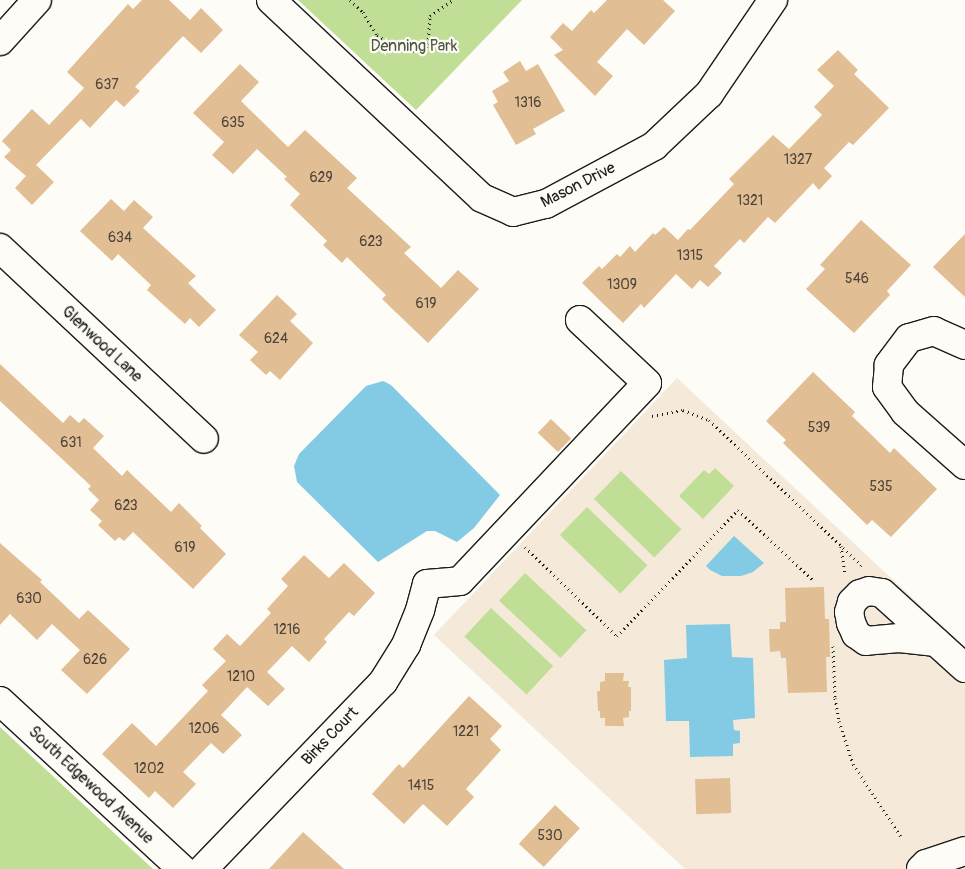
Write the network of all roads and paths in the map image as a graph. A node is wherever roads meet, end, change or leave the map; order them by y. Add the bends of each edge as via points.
1 (37, 0) edge
2 (271, 0) edge
3 (350, 0) edge
4 (453, 0) edge
5 (773, 0) edge
6 (0, 41) edge
7 (0, 248) edge
8 (580, 320) dead end
9 (965, 345) edge
10 (647, 419) dead end
11 (204, 439) dead end
12 (965, 465) edge
13 (521, 543) dead end
14 (841, 546) junction
15 (856, 570) dead end
16 (851, 575) dead end
17 (813, 580) dead end
18 (936, 642) dead end
19 (833, 643) dead end
20 (965, 668) edge
21 (0, 701) edge
22 (902, 838) dead end
23 (965, 851) edge
24 (182, 869) edge
25 (203, 869) edge
26 (921, 869) edge

1 - 6 street
2 - 5 street, Mason Drive via 482,198 513,212 546,204 654,146 709,94
3 - 4 path via 363,12 377,35 418,52 424,51 428,44 430,16
7 - 11 street, Glenwood Lane
8 - 25 street, Birks Court via 647,383 460,581 426,584 406,645 383,682
9 - 12 street via 934,331 910,338 889,365 887,387 905,412
10 - 14 path via 683,410 709,420
13 - 17 path via 617,636 738,510
14 - 15 path via 861,565
14 - 16 path via 846,580
18 - 20 street
19 - 22 path via 835,698 853,764
21 - 24 street, South Edgewood Avenue
23 - 26 street via 926,864

